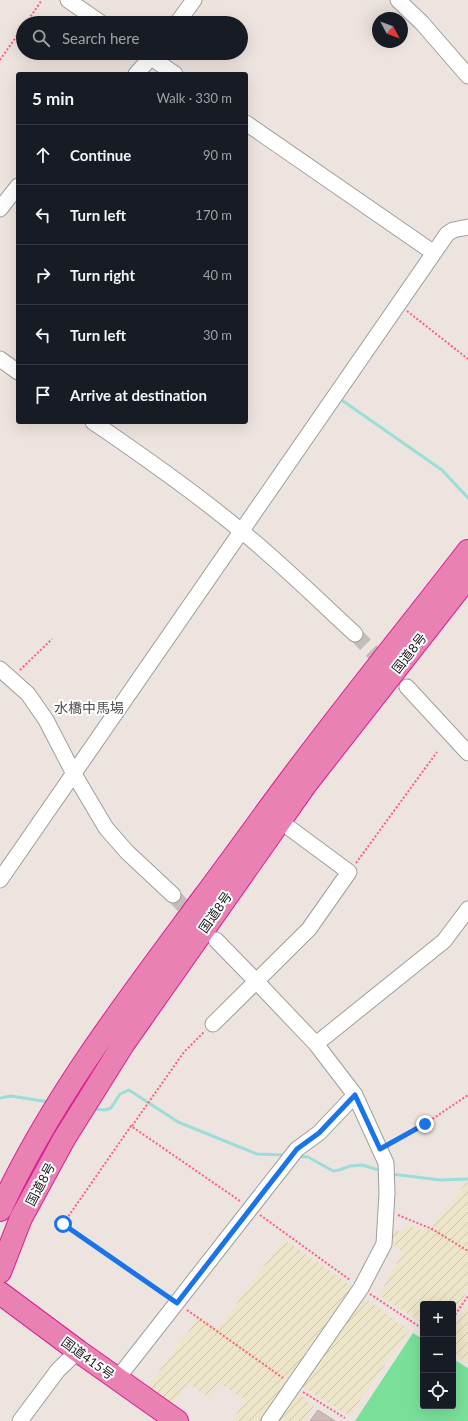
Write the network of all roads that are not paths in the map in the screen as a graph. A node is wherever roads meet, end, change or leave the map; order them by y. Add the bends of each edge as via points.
1 (68, 0) edge
2 (194, 0) edge
3 (398, 0) edge
4 (410, 0) edge
5 (91, 16) edge
6 (182, 16) edge
7 (146, 60) edge
8 (157, 60) edge
9 (468, 62) edge
10 (137, 72) edge
11 (172, 72) edge
12 (468, 76) edge
13 (248, 124) edge
14 (16, 189) edge
15 (0, 209) edge
16 (468, 227) edge
17 (434, 253) junction
18 (0, 359) edge
19 (16, 371) edge
20 (96, 424) edge
21 (241, 530) junction
22 (468, 551) edge
23 (468, 577) edge
24 (355, 634) tunnel mouth
25 (3, 678) edge
26 (407, 687) tunnel mouth
27 (468, 753) edge
28 (74, 774) junction
29 (280, 821) junction
30 (0, 880) edge
31 (173, 895) tunnel mouth
32 (468, 909) edge
33 (216, 940) dead end
34 (256, 981) junction
35 (213, 1024) road end
36 (316, 1044) junction
37 (355, 1095) junction
38 (0, 1210) edge
39 (0, 1272) edge
40 (0, 1293) edge
41 (78, 1351) junction
42 (117, 1379) junction
43 (20, 1421) edge
44 (177, 1421) edge
45 (269, 1421) edge

1 - 5 street
2 - 6 street
3 - 12 street via 422,23
4 - 9 street
7 - 10 street
8 - 11 street
13 - 17 street
14 - 15 street
16 - 17 street via 447,234
17 - 21 street
18 - 19 street
20 - 21 street via 158,466
21 - 24 street
21 - 28 street
22 - 38 highway, 国道8号 via 293,776 106,1030 45,1124
23 - 29 highway, 国道8号
25 - 28 street via 28,694 46,720
26 - 27 street
28 - 30 street
28 - 31 street via 106,828 127,852
29 - 34 street via 349,872 310,929
29 - 39 highway, 国道8号 via 116,1055 64,1139 32,1198
32 - 36 street via 444,941
33 - 34 street
34 - 35 street
34 - 36 street
36 - 37 street
37 - 42 street via 319,1133 297,1149
37 - 45 street via 386,1163 384,1244 361,1288
40 - 41 highway, 国道415号
41 - 42 highway, 国道415号
41 - 43 street via 58,1370
42 - 44 highway, 国道415号

